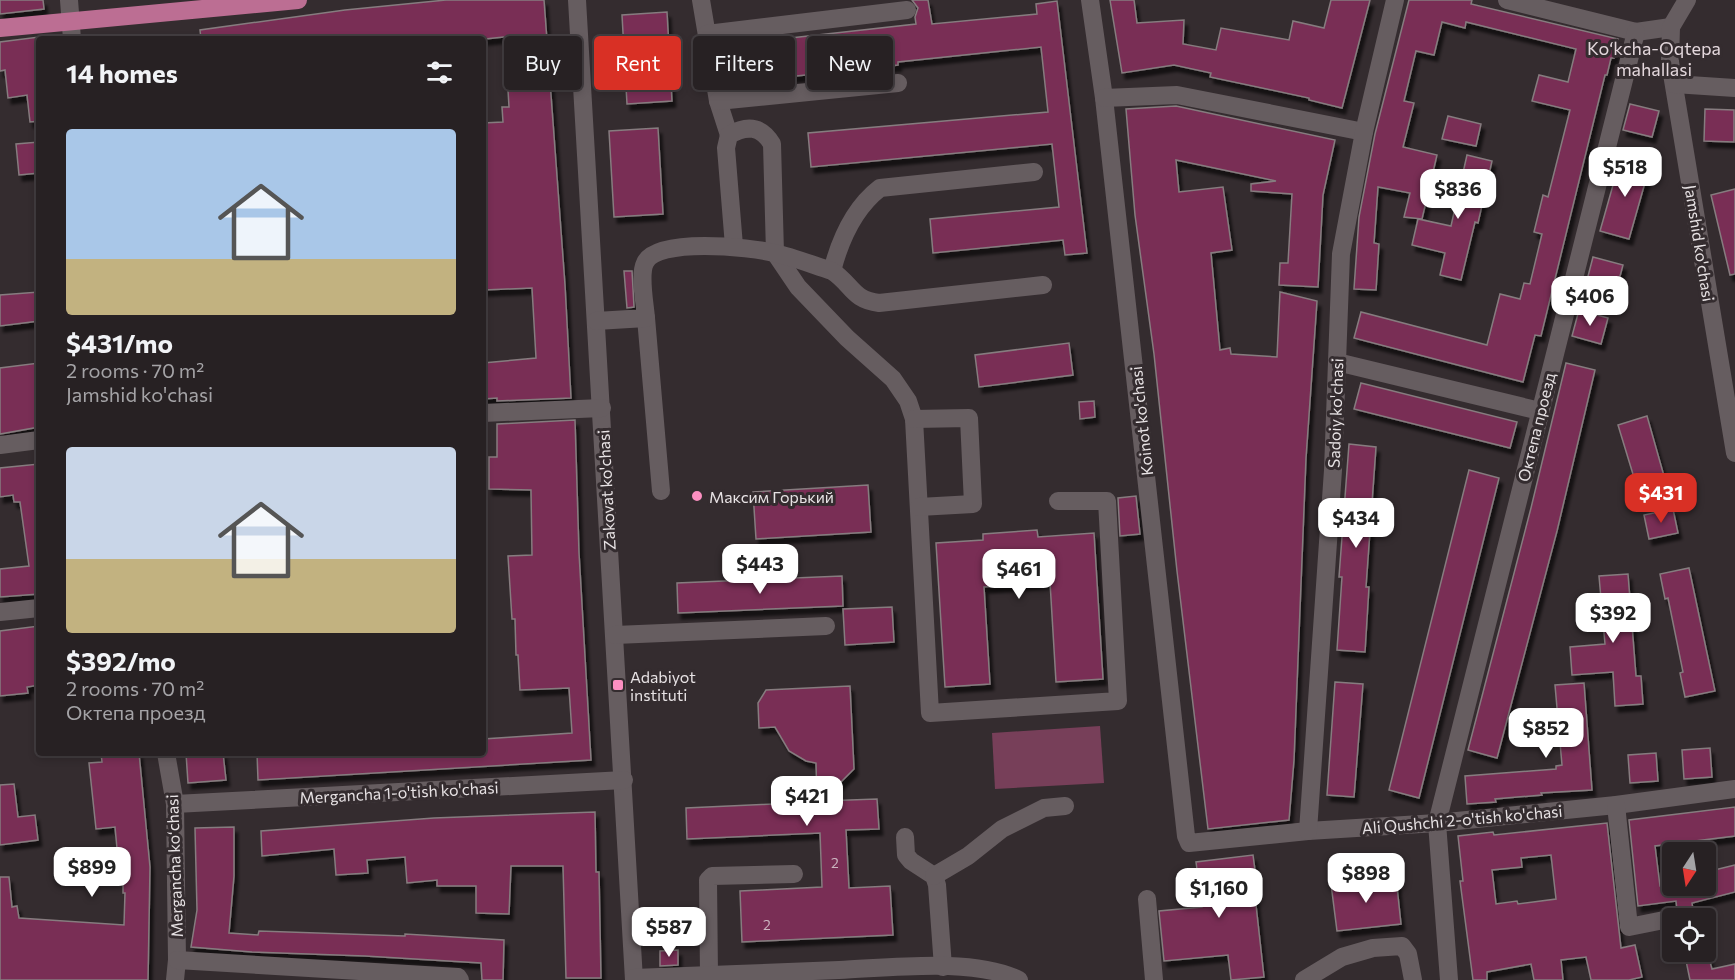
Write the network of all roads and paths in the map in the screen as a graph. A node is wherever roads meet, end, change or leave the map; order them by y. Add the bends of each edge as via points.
1 (69, 0) edge
2 (298, 0) edge
3 (577, 0) edge
4 (701, 0) edge
5 (1090, 0) edge
6 (1395, 0) edge
7 (1507, 0) edge
8 (1687, 0) edge
9 (907, 10) dead end
10 (70, 20) junction
11 (1671, 27) junction
12 (0, 28) edge
13 (1636, 32) junction
14 (707, 34) junction
15 (72, 36) edge
16 (898, 83) dead end
17 (1674, 84) junction
18 (1735, 88) edge
19 (1104, 98) junction
20 (718, 101) junction
21 (1364, 132) junction
22 (729, 135) junction
23 (1034, 172) dead end
24 (734, 246) junction
25 (775, 253) junction
26 (832, 271) junction
27 (1043, 285) dead end
28 (646, 318) junction
29 (596, 321) junction
30 (1337, 362) junction
31 (602, 408) junction
32 (1540, 411) junction
33 (486, 413) edge
34 (914, 419) junction
35 (36, 440) edge
36 (0, 445) edge
37 (1735, 453) edge
38 (661, 491) dead end
39 (1058, 501) dead end
40 (919, 507) junction
41 (36, 608) edge
42 (0, 612) edge
43 (826, 626) dead end
44 (615, 635) junction
45 (167, 756) edge
46 (624, 780) junction
47 (1735, 789) edge
48 (175, 804) junction
49 (1616, 805) junction
50 (1065, 806) dead end
51 (1437, 823) junction
52 (1308, 831) junction
53 (905, 837) dead end
54 (1189, 843) joint
55 (794, 874) dead end
56 (934, 876) junction
57 (1146, 899) dead end
58 (1662, 920) edge
59 (177, 960) junction
60 (943, 967) junction
61 (709, 975) junction
62 (634, 979) edge
63 (175, 980) edge
64 (460, 980) edge
65 (1019, 980) edge
66 (1154, 980) edge
67 (1304, 980) edge
68 (1413, 980) edge
69 (1449, 980) edge

1 - 10 street
2 - 10 main road
3 - 29 street, Zakovat ko'chasi
4 - 14 street
5 - 19 street, Koinot ko'chasi
6 - 21 street, Sadoiy ko'chasi
7 - 13 street
8 - 11 street, Jamshid ko'chasi
9 - 14 street
10 - 12 main road
10 - 15 street
11 - 13 street
11 - 17 street, Jamshid ko'chasi
13 - 32 street, Октепа проезд
14 - 20 street
16 - 20 street
17 - 18 street
17 - 37 street, Jamshid ko'chasi
19 - 21 street via 1177,95
19 - 54 street, Koinot ko'chasi
20 - 22 street
21 - 30 street, Sadoiy ko'chasi via 1341,254
22 - 24 street via 726,148
22 - 25 street via 740,129 755,129 765,133 772,144
23 - 26 street via 880,188 856,213 839,245
24 - 25 street
24 - 28 street via 683,247 654,253 645,262 642,274
25 - 26 street
25 - 34 street via 798,287 893,379 908,401
26 - 27 street via 859,298 879,303
28 - 29 street
28 - 38 street
29 - 31 street, Zakovat ko'chasi
30 - 32 street
30 - 52 street, Sadoiy ko'chasi via 1334,470
31 - 33 street
31 - 44 street, Zakovat ko'chasi
32 - 51 street, Октепа проезд
34 - 40 street
34 - 40 street via 969,418 973,511
35 - 36 street
39 - 40 street via 1107,501 1118,701 930,713
41 - 42 street
43 - 44 street
44 - 46 street, Zakovat ko'chasi
45 - 48 street, Mergancha koʻchasi
46 - 48 street, Mergancha 1-o'tish ko'chasi
46 - 62 street, Zakovat ko'chasi
47 - 49 street, Ali Qushchi 2-o'tish ko'chasi
48 - 59 street, Mergancha koʻchasi
49 - 51 street, Ali Qushchi 2-o'tish ko'chasi
49 - 58 street via 1629,927
50 - 56 street via 1044,808 1002,829
51 - 52 street, Ali Qushchi 2-o'tish ko'chasi
51 - 69 street, Октепа проезд
52 - 54 street, Ali Qushchi 2-o'tish ko'chasi
53 - 56 street via 906,855
55 - 61 street via 712,876 708,880
56 - 60 street
57 - 66 street
59 - 63 street, Mergancha koʻchasi
59 - 64 street
60 - 61 street
60 - 65 street via 976,968
61 - 62 street
67 - 68 street via 1342,957 1373,948 1402,946 1408,954

